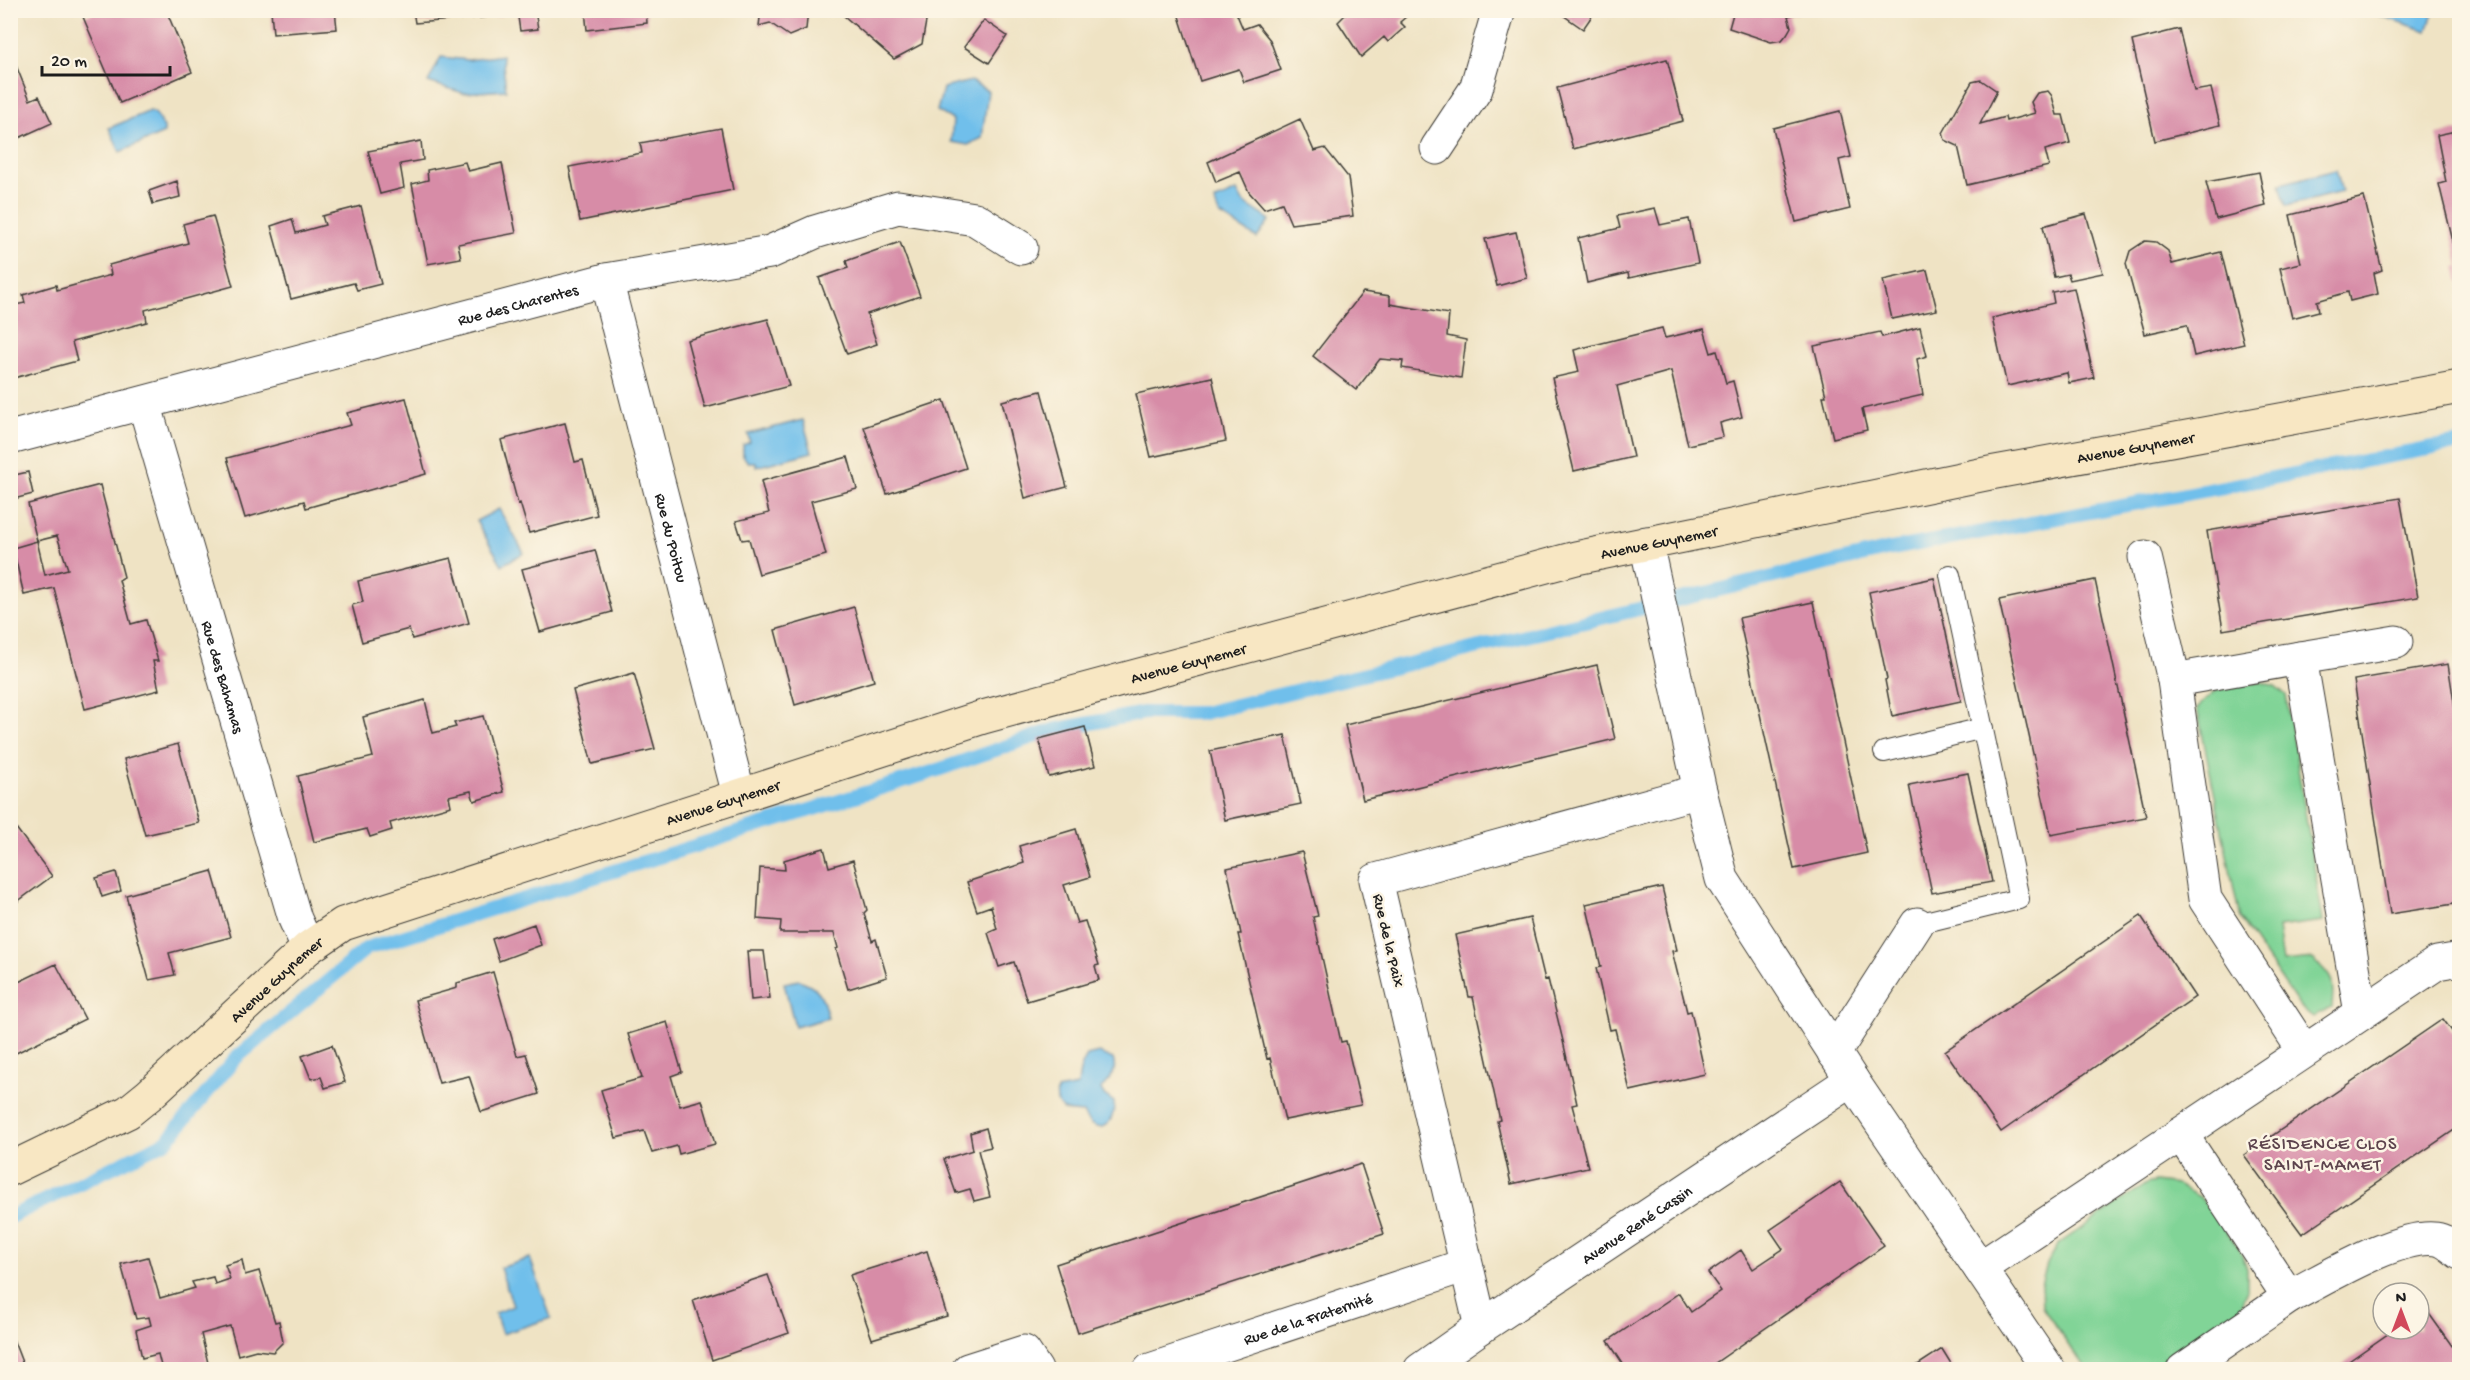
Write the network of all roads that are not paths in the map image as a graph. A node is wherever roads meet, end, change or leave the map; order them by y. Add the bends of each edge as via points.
1 (1499, 10) edge
2 (1437, 148) dead end
3 (1021, 248) dead end
4 (606, 280) junction
5 (2460, 387) edge
6 (144, 403) junction
7 (10, 438) edge
8 (1646, 543) junction
9 (2145, 557) dead end
10 (1950, 575) dead end
11 (2396, 642) dead end
12 (2300, 658) junction
13 (2175, 681) junction
14 (1983, 728) junction
15 (1884, 752) dead end
16 (1700, 791) junction
17 (739, 795) junction
18 (1917, 924) joint
19 (308, 948) junction
20 (2460, 959) edge
21 (2361, 1013) junction
22 (2304, 1052) junction
23 (1834, 1053) junction
24 (1852, 1080) junction
25 (2181, 1134) junction
26 (10, 1169) edge
27 (2460, 1253) edge
28 (1466, 1265) junction
29 (1980, 1268) junction
30 (2289, 1297) junction
31 (1481, 1326) junction
32 (969, 1370) edge
33 (1036, 1370) edge
34 (1150, 1370) edge
35 (1420, 1370) edge
36 (2049, 1370) edge
37 (2183, 1370) edge

1 - 2 street via 1476,89
3 - 4 street, Rue des Charentes via 975,219 898,207 815,232 770,252
4 - 6 street, Rue des Charentes
4 - 17 street, Rue du Poitou
5 - 8 street, Avenue Guynemer via 2013,468
6 - 7 street, Rue des Charentes
6 - 19 street, Rue des Bahamas via 291,907
8 - 16 street
8 - 17 street, Avenue Guynemer via 1576,558 983,717
9 - 13 street
10 - 14 lane
11 - 12 street
12 - 13 street
12 - 21 street
13 - 22 street via 2205,899
14 - 15 lane
14 - 18 lane via 2019,899
16 - 23 street via 1722,879
16 - 28 street, Rue de la Paix via 1376,880
17 - 19 street, Avenue Guynemer via 343,924
18 - 23 street
19 - 26 street, Avenue Guynemer via 128,1112
20 - 21 street via 2437,963
21 - 22 street
22 - 25 street
23 - 24 street
24 - 29 street
24 - 31 street, Avenue René Cassin
25 - 29 street
25 - 30 street
27 - 30 street via 2438,1239 2410,1240
28 - 31 street, Rue de la Paix
28 - 34 street, Rue de la Fraternité
29 - 36 street
30 - 37 street
31 - 35 street, Avenue René Cassin
32 - 33 street via 1024,1352

